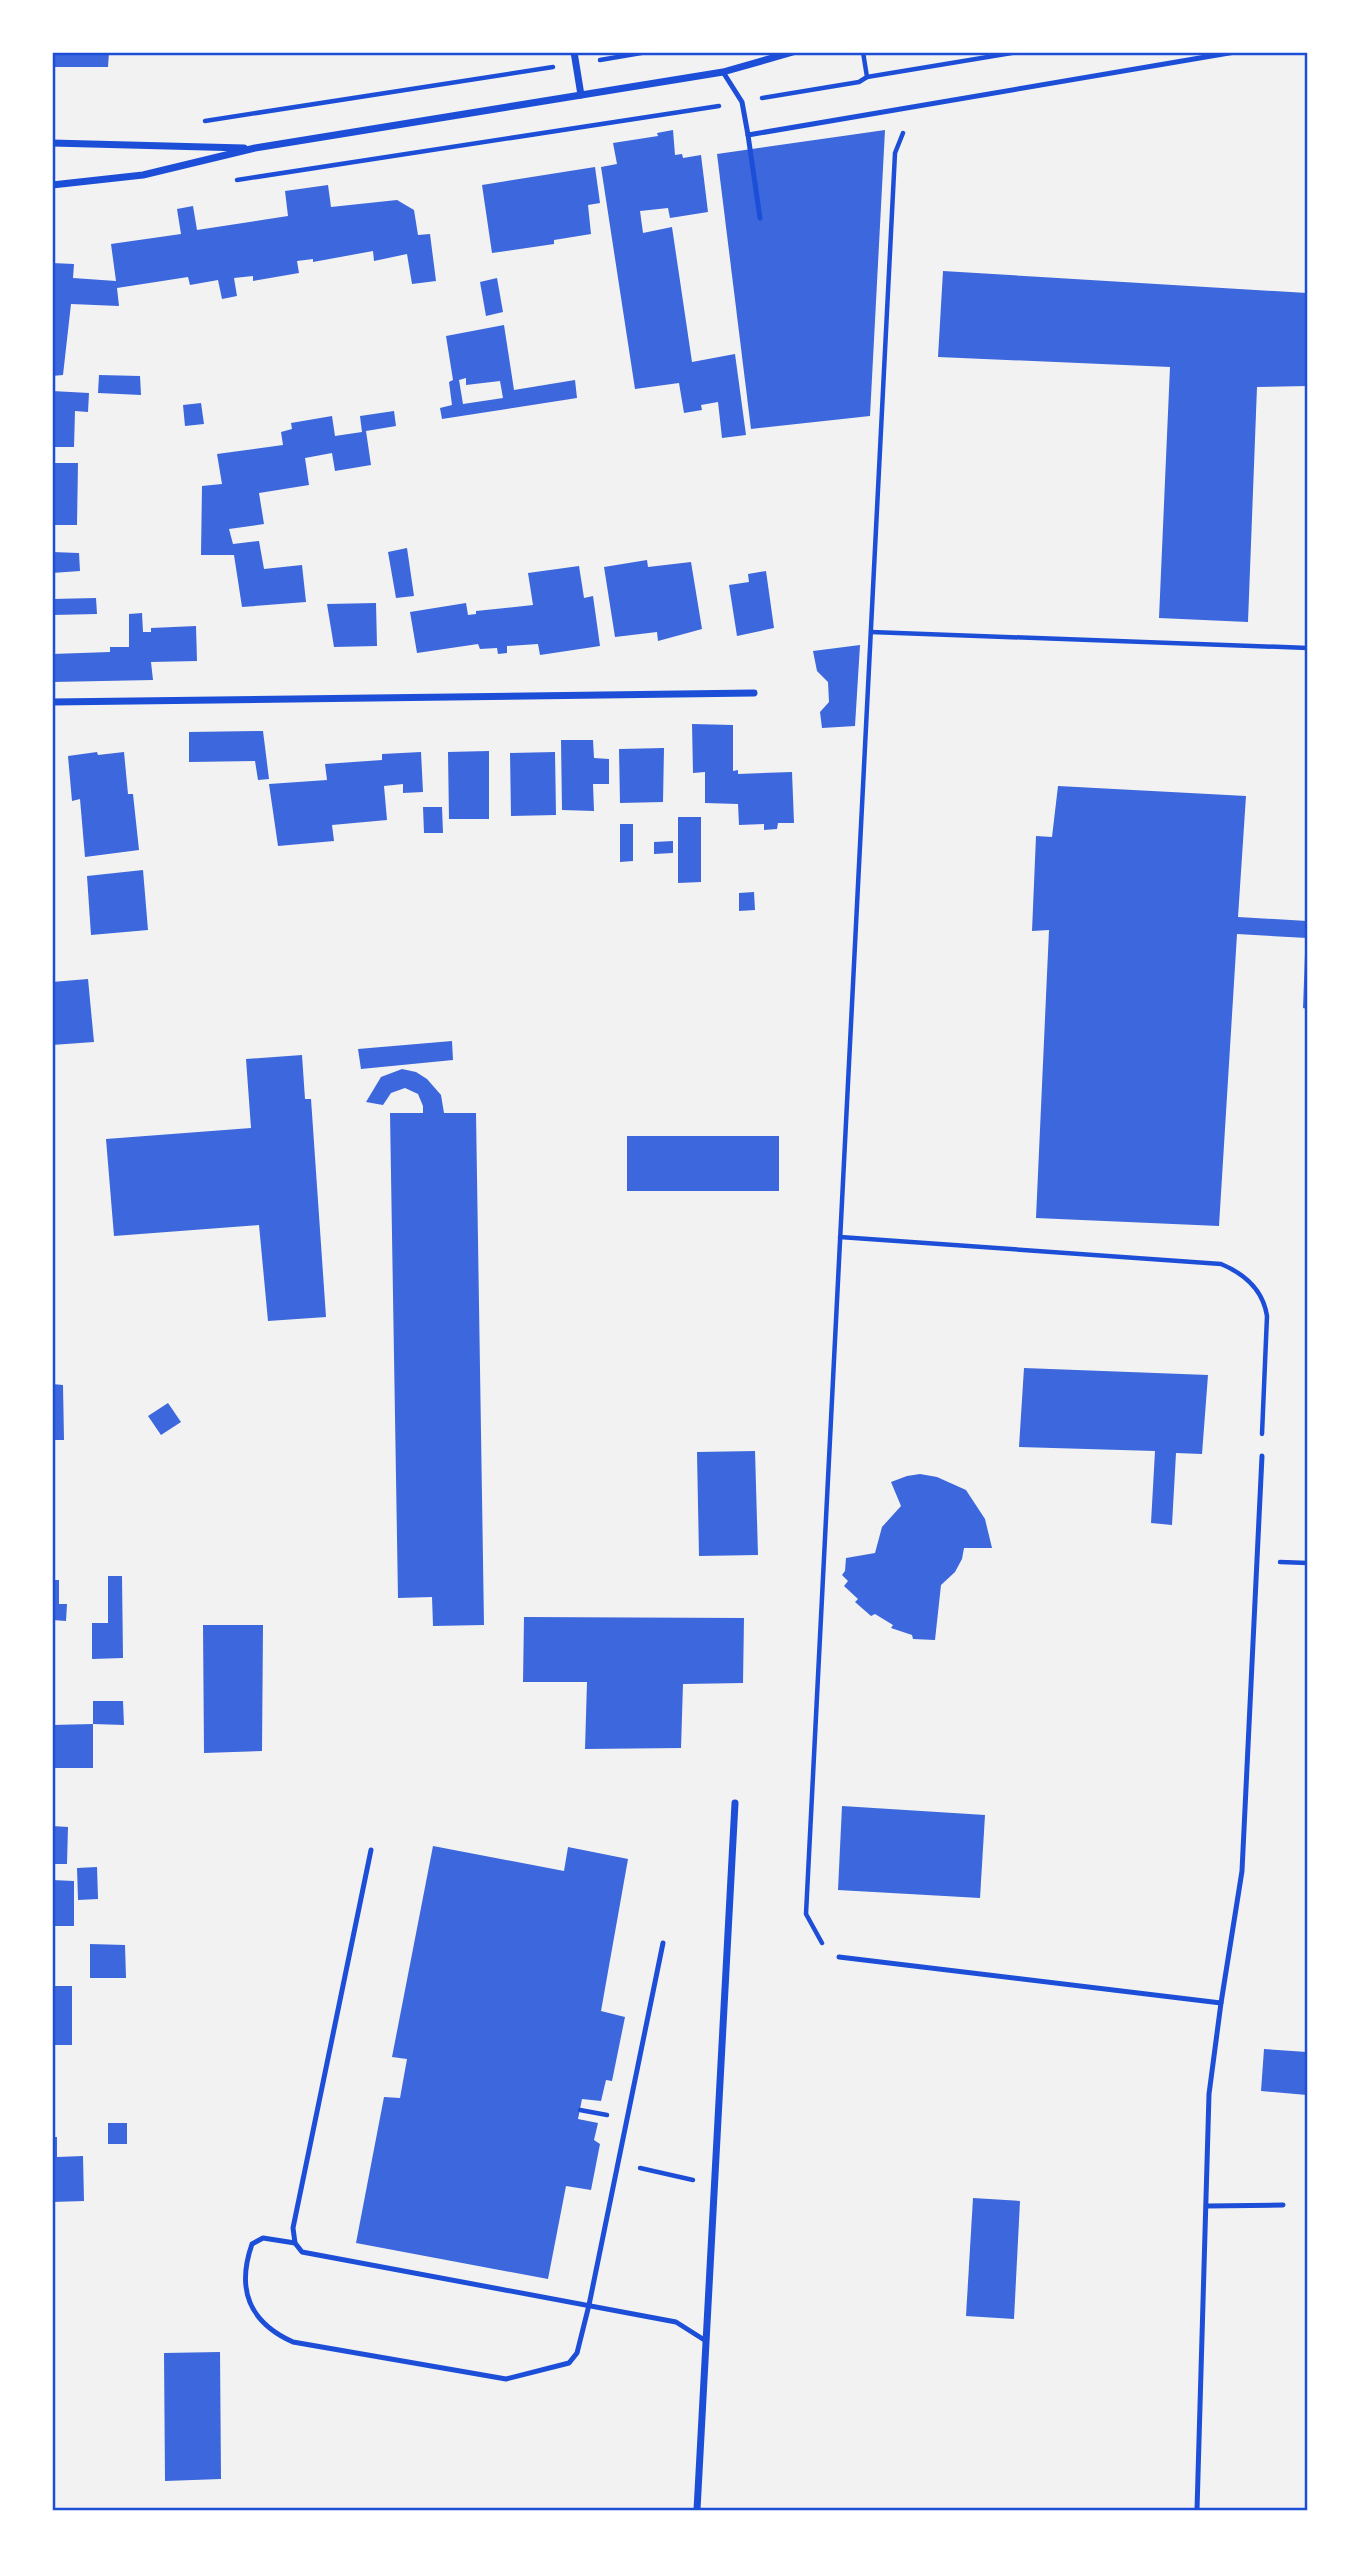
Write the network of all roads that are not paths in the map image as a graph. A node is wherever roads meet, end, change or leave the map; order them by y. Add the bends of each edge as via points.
1 (574, 52) edge
2 (793, 52) edge
3 (1235, 52) edge
4 (723, 72) junction
5 (581, 95) junction
6 (748, 135) junction
7 (52, 143) edge
8 (255, 148) junction
9 (52, 185) edge
10 (760, 218) dead end
11 (754, 693) dead end
12 (52, 702) edge
13 (1262, 1456) road end
14 (735, 1803) dead end
15 (371, 1850) dead end
16 (663, 1943) dead end
17 (839, 1956) road end
18 (1220, 2003) junction
19 (1283, 2204) dead end
20 (1207, 2206) junction
21 (295, 2243) junction
22 (589, 2305) junction
23 (706, 2341) junction
24 (697, 2511) edge
25 (1197, 2511) edge

1 - 5 street
2 - 4 street
3 - 6 lane
4 - 5 street
4 - 6 lane via 742,102
5 - 8 street
6 - 10 lane
7 - 8 street
8 - 9 street via 164,171
11 - 12 street
13 - 18 lane via 1242,1871
14 - 23 street
15 - 21 lane via 293,2228
16 - 22 lane
17 - 18 lane
18 - 20 lane via 1209,2094
19 - 20 lane
20 - 25 lane
21 - 22 lane via 302,2252
21 - 22 lane via 263,2238 252,2244 246,2290 260,2320 293,2342 506,2379 569,2363 577,2353
22 - 23 lane via 676,2322
23 - 24 street

